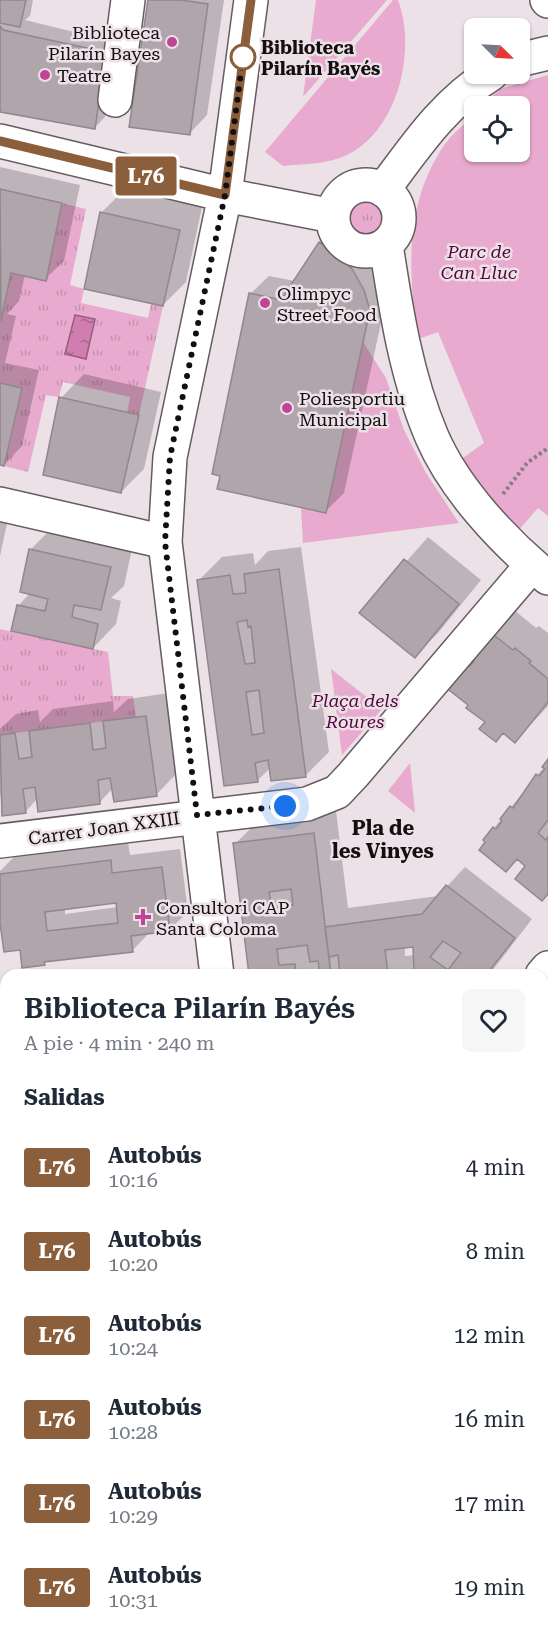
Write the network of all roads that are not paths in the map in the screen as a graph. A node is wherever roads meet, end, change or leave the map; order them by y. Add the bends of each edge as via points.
1 (128, 0) edge
2 (251, 0) edge
3 (548, 53) edge
4 (530, 57) edge
5 (474, 84) edge
6 (115, 100) dead end
7 (0, 141) edge
8 (383, 190) junction
9 (225, 195) junction
10 (333, 216) junction
11 (386, 245) junction
12 (0, 504) edge
13 (165, 542) junction
14 (540, 572) edge
15 (197, 815) junction
16 (0, 841) edge
17 (216, 969) edge

1 - 6 street
2 - 9 street
3 - 4 street
5 - 8 street via 439,115
7 - 9 street
8 - 10 street via 361,185 351,189 336,205
8 - 11 street via 391,197 399,217
9 - 10 street
9 - 13 street via 170,457
10 - 11 street via 346,244 365,251
11 - 14 street via 404,350 433,439 494,529
12 - 13 street
13 - 15 street
14 - 15 street, Carrer Joan XXIII via 337,792 307,804
15 - 16 street, Carrer Joan XXIII
15 - 17 street

